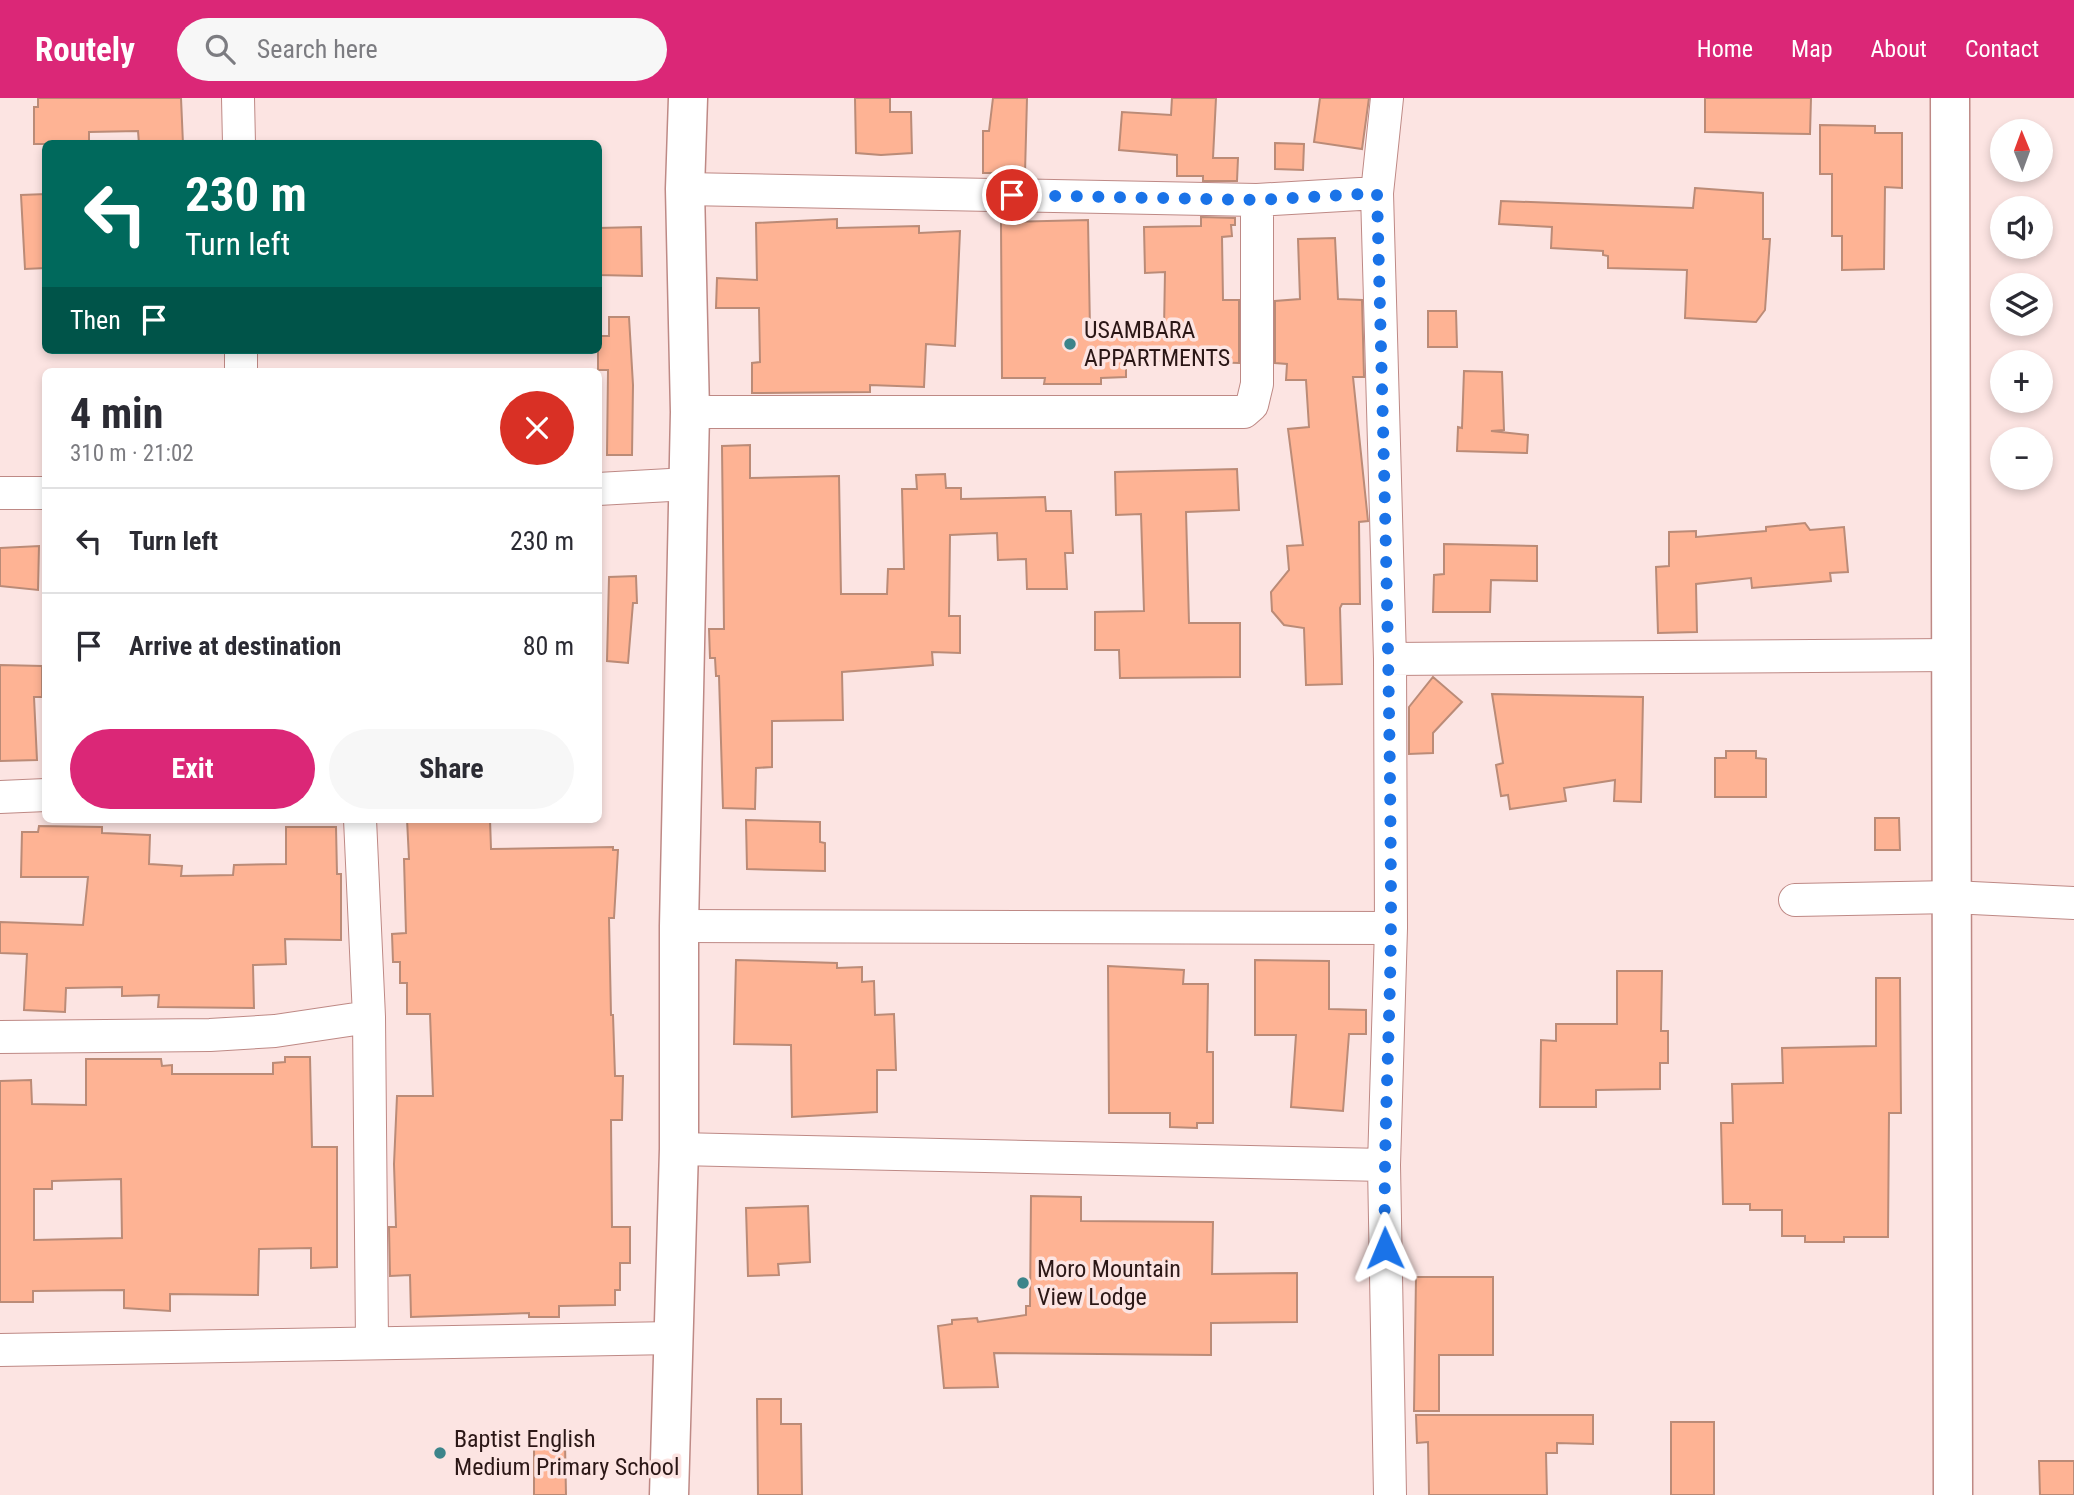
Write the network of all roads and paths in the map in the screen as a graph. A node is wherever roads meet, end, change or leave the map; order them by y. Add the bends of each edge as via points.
1 (238, 98) edge
2 (688, 98) edge
3 (1387, 98) edge
4 (1950, 98) edge
5 (239, 140) edge
6 (685, 189) junction
7 (1377, 193) junction
8 (1257, 200) junction
9 (690, 412) junction
10 (688, 484) junction
11 (602, 488) edge
12 (0, 493) edge
13 (42, 493) edge
14 (1951, 655) junction
15 (1390, 659) junction
16 (42, 795) edge
17 (0, 797) edge
18 (360, 823) edge
19 (1952, 897) junction
20 (1795, 900) dead end
21 (2074, 902) edge
22 (679, 926) junction
23 (1391, 928) junction
24 (369, 1017) junction
25 (0, 1037) edge
26 (678, 1149) junction
27 (1384, 1165) junction
28 (673, 1338) junction
29 (372, 1342) junction
30 (0, 1350) edge
31 (669, 1495) edge
32 (1390, 1495) edge
33 (1954, 1495) edge

1 - 5 street
2 - 6 street
3 - 7 street
4 - 14 street
6 - 8 street
6 - 9 street
7 - 8 street
7 - 15 street
8 - 9 street via 1258,384 1252,405 1244,412
9 - 10 street
10 - 11 street
10 - 22 street
12 - 13 street
14 - 15 street
14 - 19 street
15 - 23 street
16 - 17 street
18 - 24 street
19 - 20 street
19 - 21 street
19 - 33 street
22 - 23 street
22 - 26 street
23 - 27 street
24 - 25 street via 275,1031
24 - 29 street
26 - 27 street
26 - 28 street
27 - 32 street
28 - 29 street
28 - 31 street
29 - 30 street

